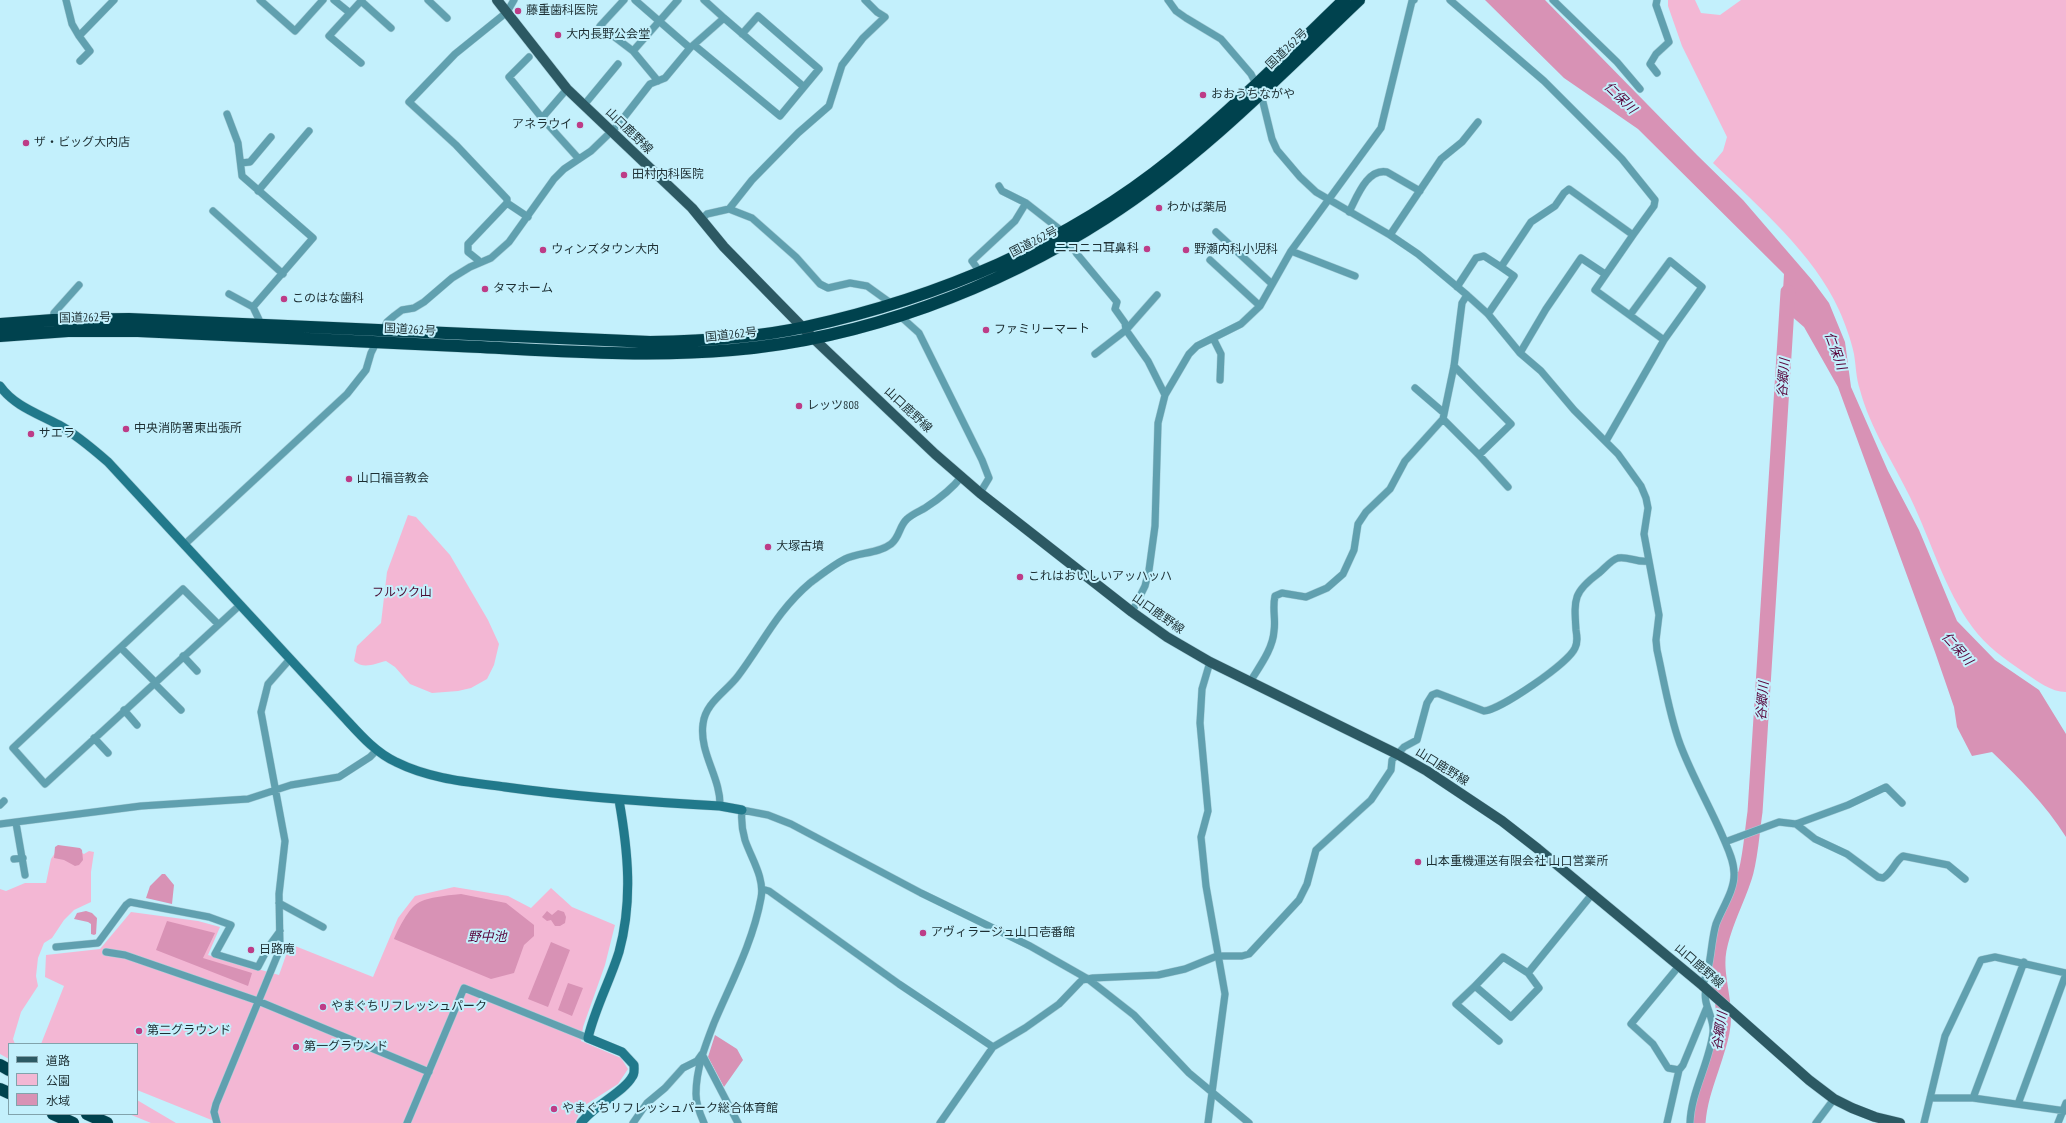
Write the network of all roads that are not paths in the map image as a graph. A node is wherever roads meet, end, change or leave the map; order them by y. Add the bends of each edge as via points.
1 (66, 0) edge
2 (114, 0) edge
3 (260, 0) edge
4 (322, 0) edge
5 (334, 0) edge
6 (428, 0) edge
7 (497, 0) edge
8 (514, 0) edge
9 (624, 0) edge
10 (635, 0) edge
11 (678, 0) edge
12 (704, 0) edge
13 (865, 0) edge
14 (1168, 0) edge
15 (1344, 0) edge
16 (1359, 0) edge
17 (1414, 0) edge
18 (1450, 0) edge
19 (1553, 0) edge
20 (1657, 0) edge
21 (361, 1) edge
22 (507, 12) junction
23 (350, 13) junction
24 (447, 18) dead end
25 (724, 18) junction
26 (659, 21) junction
27 (390, 28) dead end
28 (742, 34) junction
29 (79, 36) junction
30 (692, 46) junction
31 (633, 51) junction
32 (529, 57) dead end
33 (80, 61) dead end
34 (362, 63) dead end
35 (618, 64) dead end
36 (1657, 73) dead end
37 (658, 81) junction
38 (804, 87) junction
39 (1259, 89) junction
40 (1640, 89) dead end
41 (567, 90) junction
42 (584, 105) junction
43 (227, 114) dead end
44 (542, 118) junction
45 (1478, 122) dead end
46 (309, 131) dead end
47 (610, 131) junction
48 (271, 137) dead end
49 (579, 159) junction
50 (241, 163) junction
51 (999, 186) dead end
52 (258, 191) junction
53 (1420, 192) junction
54 (1328, 201) junction
55 (508, 203) junction
56 (1026, 203) junction
57 (729, 209) junction
58 (213, 212) dead end
59 (1349, 212) junction
60 (528, 216) junction
61 (701, 220) junction
62 (1216, 232) dead end
63 (1390, 235) junction
64 (1634, 235) junction
65 (1066, 236) junction
66 (1291, 251) junction
67 (1210, 260) dead end
68 (479, 263) junction
69 (1501, 267) junction
70 (980, 272) junction
71 (283, 274) junction
72 (1605, 274) junction
73 (1355, 276) dead end
74 (1272, 284) junction
75 (79, 285) dead end
76 (1457, 287) junction
77 (229, 294) dead end
78 (1157, 295) dead end
79 (1467, 295) junction
80 (892, 304) junction
81 (1260, 306) junction
82 (253, 307) junction
83 (1488, 314) junction
84 (899, 315) junction
85 (1630, 315) junction
86 (53, 320) junction
87 (0, 324) edge
88 (804, 328) junction
89 (1126, 330) junction
90 (263, 331) junction
91 (383, 331) junction
92 (0, 336) edge
93 (813, 338) junction
94 (1213, 338) junction
95 (1664, 340) junction
96 (377, 342) junction
97 (1520, 353) junction
98 (1096, 354) dead end
99 (1454, 366) junction
100 (1220, 380) dead end
101 (0, 386) edge
102 (1415, 388) dead end
103 (1165, 395) junction
104 (1444, 416) junction
105 (1606, 440) junction
106 (1479, 455) junction
107 (962, 476) junction
108 (1508, 487) dead end
109 (980, 492) junction
110 (184, 545) junction
111 (1648, 561) junction
112 (240, 605) junction
113 (1132, 612) junction
114 (218, 624) junction
115 (121, 648) junction
116 (183, 656) junction
117 (290, 659) junction
118 (1210, 662) junction
119 (197, 671) dead end
120 (154, 682) junction
121 (1250, 682) junction
122 (124, 710) junction
123 (181, 710) dead end
124 (137, 725) dead end
125 (94, 738) junction
126 (377, 750) junction
127 (108, 753) dead end
128 (1397, 754) junction
129 (276, 790) junction
130 (619, 800) junction
131 (1902, 803) dead end
132 (720, 806) junction
133 (742, 810) junction
134 (16, 823) junction
135 (0, 824) edge
136 (1796, 824) junction
137 (1725, 842) junction
138 (22, 858) junction
139 (14, 859) dead end
140 (25, 875) dead end
141 (1965, 879) dead end
142 (762, 889) junction
143 (1593, 893) junction
144 (280, 903) junction
145 (323, 927) dead end
146 (280, 931) junction
147 (56, 947) dead end
148 (106, 952) dead end
149 (1217, 956) junction
150 (2024, 962) junction
151 (1679, 966) junction
152 (1528, 973) junction
153 (2066, 973) edge
154 (1088, 978) junction
155 (1475, 986) junction
156 (1707, 990) junction
157 (258, 1001) junction
158 (1707, 1007) junction
159 (588, 1038) junction
160 (1499, 1041) dead end
161 (993, 1047) junction
162 (702, 1054) junction
163 (1679, 1070) junction
164 (429, 1072) junction
165 (1212, 1092) junction
166 (1930, 1098) junction
167 (1973, 1098) junction
168 (1834, 1099) junction
169 (2066, 1103) edge
170 (2018, 1104) junction
171 (2064, 1110) edge
172 (55, 1115) edge
173 (89, 1115) edge
174 (73, 1123) edge
175 (107, 1123) edge
176 (217, 1123) edge
177 (407, 1123) edge
178 (581, 1123) edge
179 (633, 1123) edge
180 (704, 1123) edge
181 (738, 1123) edge
182 (940, 1123) edge
183 (1208, 1123) edge
184 (1248, 1123) edge
185 (1667, 1123) edge
186 (1690, 1123) edge
187 (1816, 1123) edge
188 (1900, 1123) edge
189 (1924, 1123) edge
190 (2058, 1123) edge

1 - 29 street via 72,24
2 - 29 street
3 - 4 street via 295,31
5 - 23 street
6 - 24 street
7 - 22 main road, 山口鹿野線
8 - 22 street
9 - 31 street via 600,26
10 - 26 street
11 - 26 street
12 - 25 street
13 - 57 street via 885,17 863,38 842,65 829,106 798,133 752,180
14 - 39 street via 1176,11 1221,39 1243,63
15 - 39 highway, 国道262号
16 - 39 highway, 国道262号
17 - 54 street via 1381,128
18 - 64 street via 1544,81 1622,159 1655,200 1654,206
19 - 40 street via 1617,62
20 - 36 street via 1656,5 1669,42 1650,64
21 - 23 street
21 - 27 street
22 - 41 main road, 山口鹿野線
22 - 55 street via 455,54 409,102 456,145
23 - 34 street via 329,36
25 - 28 street
25 - 30 street
26 - 30 street
26 - 31 street
28 - 38 street
28 - 38 street via 758,16 819,69
29 - 33 street via 90,51
30 - 37 street via 665,78
30 - 38 street via 780,116
31 - 37 street
32 - 44 street via 509,77
35 - 42 street
37 - 47 street via 650,84 618,125
39 - 54 street via 1277,150 1300,177
39 - 65 highway, 国道262号 via 1176,168 1107,217
41 - 42 main road, 山口鹿野線
41 - 44 street
42 - 47 main road, 山口鹿野線
43 - 50 street via 238,143
44 - 49 street
45 - 53 street via 1462,142 1441,159
46 - 52 street
47 - 49 street via 591,151
47 - 61 main road, 山口鹿野線 via 692,208
48 - 50 street via 250,162
49 - 60 street via 554,179
50 - 52 street via 242,176
51 - 56 street via 1002,191
52 - 71 street via 314,238
53 - 59 street via 1382,171 1374,174 1363,185
53 - 63 street
54 - 59 street
54 - 66 street
55 - 60 street
55 - 68 street via 468,244 468,252
56 - 65 street
56 - 70 street via 1015,221 972,261
57 - 61 street via 707,214
57 - 80 street via 752,218 796,257 820,284 828,288 850,283 867,286
58 - 71 street
59 - 63 street
60 - 68 street via 510,242 491,258
61 - 88 main road, 山口鹿野線
62 - 74 street
63 - 76 street via 1418,254
64 - 69 street via 1569,189 1555,206 1531,222
64 - 72 street
65 - 70 highway, 国道262号
65 - 84 highway, 国道262号 via 987,281
65 - 89 street via 1077,254 1117,302 1115,309 1125,323
66 - 73 street
66 - 74 street
67 - 81 street
68 - 91 street via 452,278 424,302 414,308 402,310 387,322
69 - 76 street via 1484,256 1476,258
69 - 83 street via 1514,276
70 - 80 highway, 国道262号
71 - 82 street
72 - 85 street via 1595,290
72 - 97 street via 1581,258
74 - 81 street
75 - 86 street via 54,313
76 - 79 street
77 - 82 street
78 - 89 street
79 - 83 street
79 - 99 street via 1462,303
80 - 88 highway, 国道262号
81 - 94 street via 1241,324
82 - 90 street
83 - 97 street
84 - 93 highway, 国道262号
84 - 109 street via 919,334 982,460 989,478
85 - 95 street
85 - 95 street via 1670,261 1702,287
86 - 87 highway, 国道262号
86 - 90 highway, 国道262号 via 129,319
88 - 91 highway, 国道262号 via 650,342
88 - 93 main road, 山口鹿野線
89 - 98 street
89 - 103 street via 1148,361
90 - 91 highway, 国道262号
90 - 92 highway, 国道262号 via 68,331
90 - 96 highway, 国道262号
91 - 96 street
93 - 96 highway, 国道262号 via 735,350 648,353
93 - 107 main road, 山口鹿野線
94 - 100 street via 1221,354
94 - 103 street via 1197,346 1189,354
95 - 105 street
96 - 110 street via 370,353 366,370 347,394
97 - 105 street via 1541,371 1574,410
99 - 104 street
99 - 106 street via 1511,424
101 - 110 street via 16,402 59,425 98,453
102 - 104 street
103 - 113 street via 1158,423 1155,526 1149,570 1145,586
104 - 106 street
104 - 121 street via 1405,461 1390,489 1366,512 1358,524 1354,550 1343,574 1327,588 1306,596 1275,596 1274,631 1270,646
105 - 111 street via 1641,486 1646,498 1648,508 1644,534
106 - 108 street
107 - 109 main road, 山口鹿野線
107 - 132 street via 941,497 907,519 900,534 891,544 846,559 797,595 776,617 730,686 711,703 702,723 702,736 717,782
109 - 113 main road, 山口鹿野線
110 - 112 street
111 - 128 street via 1621,557 1614,559 1581,588 1574,604 1577,641 1575,649 1553,672 1489,711 1437,693 1432,695 1427,702 1417,740
111 - 137 street via 1659,615 1657,650 1680,743
112 - 114 street
112 - 117 street
113 - 118 main road, 山口鹿野線 via 1167,637
114 - 115 street via 183,589
114 - 116 street
115 - 120 street
115 - 125 street via 13,748 45,784
116 - 119 street
116 - 120 street
117 - 126 street
117 - 129 street via 268,684 261,712 262,728
118 - 121 main road, 山口鹿野線
118 - 149 street via 1202,689 1200,723 1208,810 1201,836
120 - 122 street
120 - 123 street
121 - 128 main road, 山口鹿野線
122 - 124 street
122 - 125 street
125 - 127 street
126 - 129 street via 339,777
126 - 130 street via 394,762 439,777 566,796
128 - 143 main road, 山口鹿野線 via 1502,821
128 - 149 street via 1392,760 1391,770 1371,800 1316,850 1307,884 1299,900 1282,920 1249,954
129 - 134 street via 248,799 141,806
129 - 144 street via 285,841
130 - 132 street
130 - 159 street via 625,837 628,891 618,952
131 - 136 street via 1886,786
132 - 133 street
133 - 142 street via 741,822 745,839
133 - 154 street via 768,815 791,824
134 - 135 street
134 - 138 street
136 - 137 street via 1779,822
136 - 141 street via 1815,839 1847,854 1878,877 1883,878 1891,874 1903,856 1948,865
137 - 156 street via 1734,874 1712,940
138 - 139 street
138 - 140 street
142 - 161 street via 769,891 899,984
142 - 162 street via 750,936
143 - 151 main road, 山口鹿野線
143 - 152 street
144 - 145 street
144 - 146 street
146 - 147 street via 258,967 215,954 231,925 209,917 130,902 98,943
146 - 157 street via 280,948
148 - 157 street via 125,955
149 - 154 street via 1185,969 1158,975
149 - 165 street via 1225,994
150 - 153 street
150 - 166 street via 1995,957 1981,960 1945,1036
150 - 167 street
151 - 156 main road, 山口鹿野線
151 - 163 street via 1631,1024 1653,1044 1668,1068
152 - 155 street via 1503,957
152 - 155 street via 1539,988 1511,1017
153 - 170 street
154 - 161 street via 1082,980 1059,1004
154 - 165 street via 1134,1015 1166,1050
155 - 160 street via 1456,1004
156 - 158 street via 1704,997
156 - 168 main road, 山口鹿野線 via 1785,1061
157 - 164 street
157 - 176 street via 216,1104 214,1112
158 - 163 street
158 - 186 street via 1713,1022 1713,1034 1695,1095
159 - 164 street via 464,988
159 - 178 street via 622,1052 634,1065 634,1072 626,1085 596,1106
161 - 182 street
162 - 179 street via 697,1061 683,1068 647,1103
162 - 180 street via 696,1094
162 - 181 street
163 - 185 street
164 - 177 street
165 - 183 street
165 - 184 street
166 - 167 street
166 - 189 street
167 - 170 street
168 - 187 street
168 - 188 main road, 山口鹿野線 via 1875,1117
169 - 171 street
170 - 171 street
171 - 190 street
172 - 174 highway
173 - 175 highway

